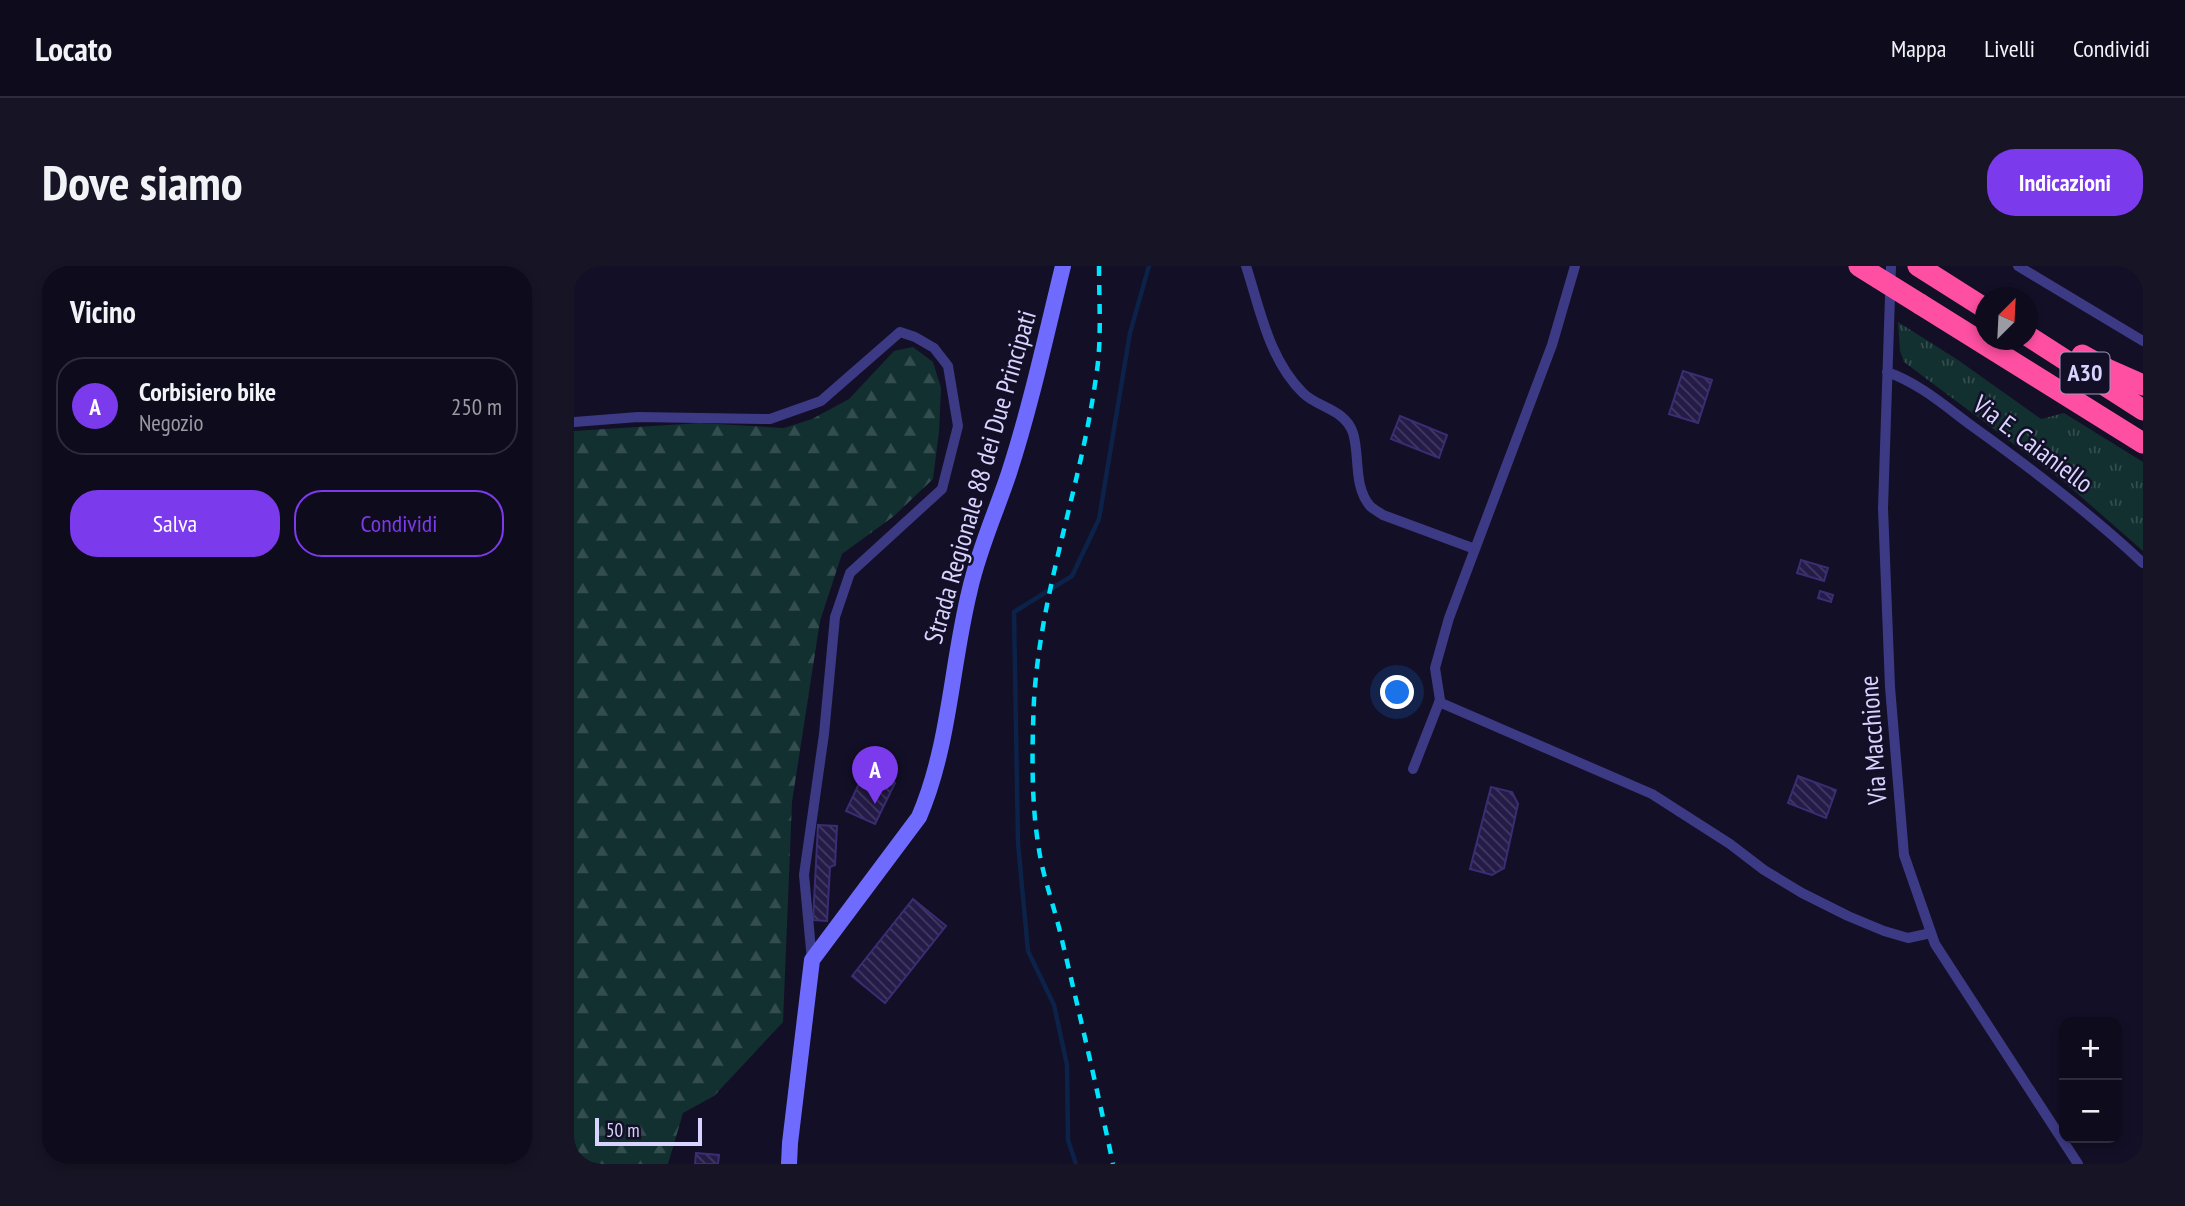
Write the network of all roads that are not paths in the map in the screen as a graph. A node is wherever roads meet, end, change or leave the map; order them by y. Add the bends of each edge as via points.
1 (1063, 266) edge
2 (1246, 266) edge
3 (1575, 266) edge
4 (1859, 266) edge
5 (1891, 266) edge
6 (1919, 266) edge
7 (2018, 266) edge
8 (1975, 294) edge
9 (1975, 302) edge
10 (2038, 330) edge
11 (2143, 341) edge
12 (2038, 342) edge
13 (1887, 372) junction
14 (2143, 385) edge
15 (2143, 410) edge
16 (574, 422) edge
17 (2143, 443) edge
18 (1475, 549) junction
19 (2143, 563) edge
20 (1439, 702) junction
21 (1413, 769) dead end
22 (1931, 933) junction
23 (812, 960) junction
24 (789, 1164) edge
25 (2078, 1164) edge

1 - 23 main road, Strada Regionale 88 dei Due Principati via 1018,441 970,586 931,790 919,817
2 - 18 street via 1274,351 1304,395 1329,406 1352,431 1357,470 1370,506
3 - 18 street via 1552,345
4 - 17 highway, A30, bridge
5 - 13 street, Via Macchione
6 - 8 highway
6 - 9 highway
7 - 11 street
10 - 14 highway
12 - 15 highway, A30
13 - 19 street, Via E. Caianiello via 1909,380 2011,454
13 - 22 street, Via Macchione via 1883,508 1890,687 1905,855
16 - 23 street via 638,417 770,419 821,401 900,332 934,348 948,366 958,426 942,489 850,573 835,617 804,875
18 - 20 street via 1435,668
20 - 21 street
20 - 22 street via 1652,794 1764,870 1848,916 1908,938
22 - 25 street, Via Macchione
23 - 24 main road, Strada Regionale 88 dei Due Principati

